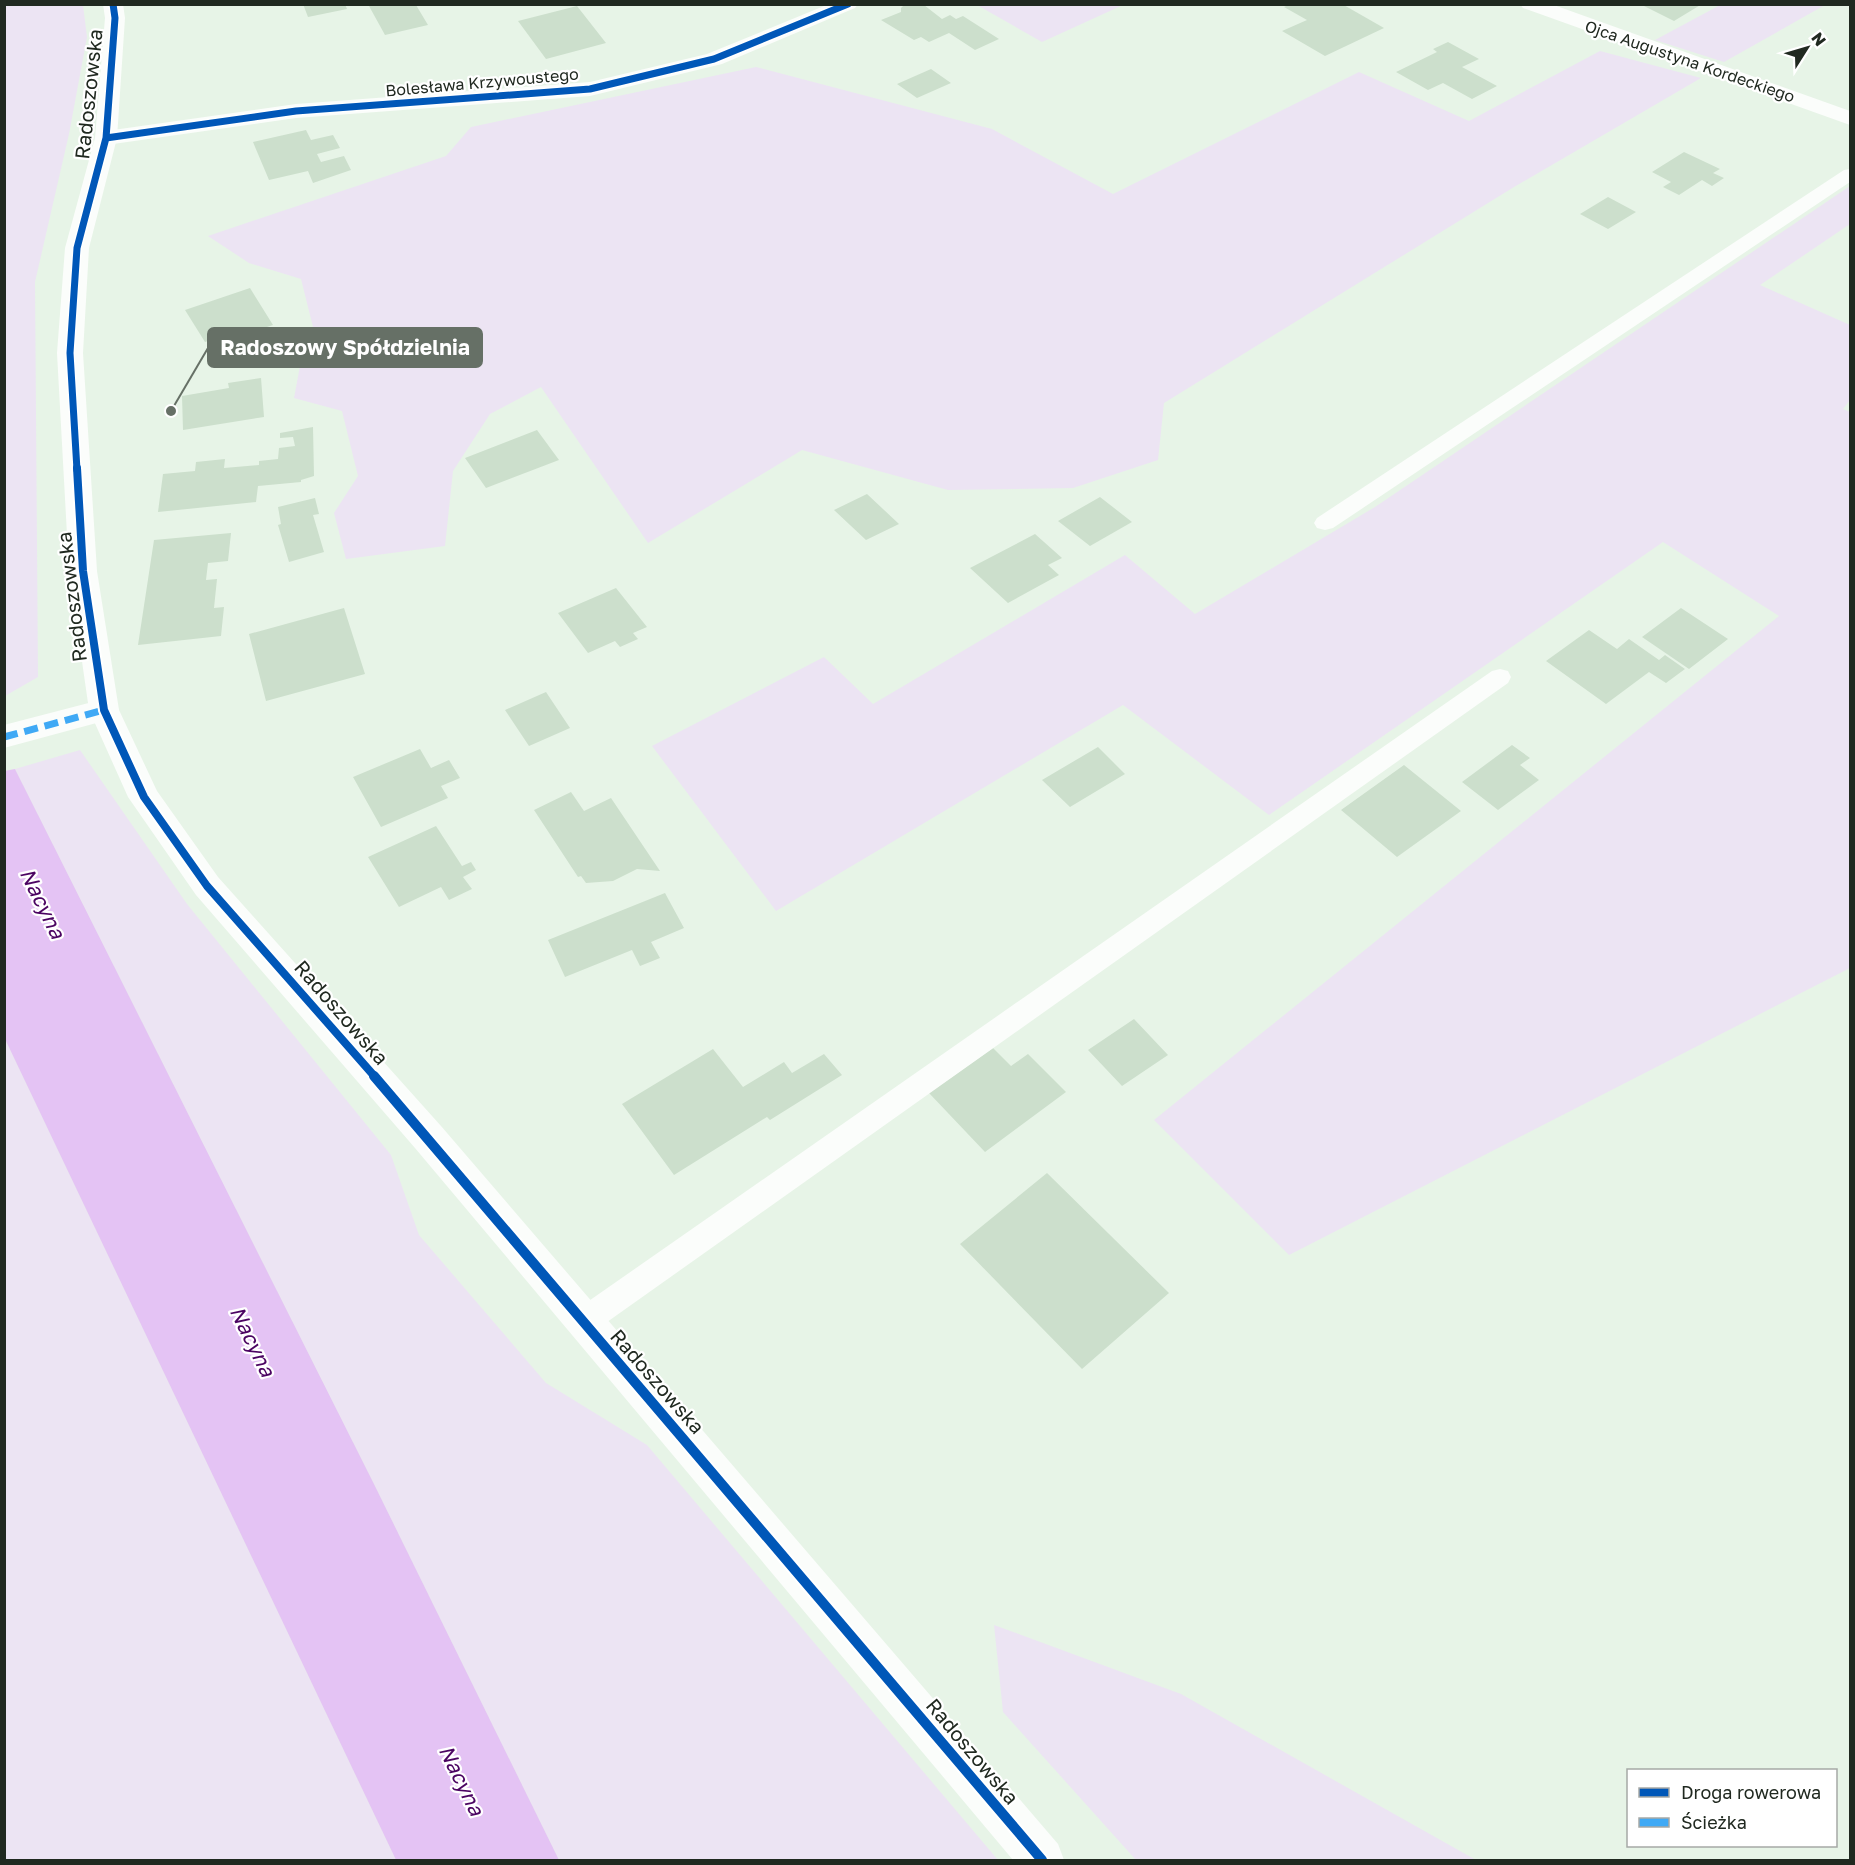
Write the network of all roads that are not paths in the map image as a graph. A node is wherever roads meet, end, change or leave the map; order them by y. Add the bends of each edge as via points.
1 (112, 4) edge
2 (848, 4) edge
3 (1530, 4) edge
4 (1851, 118) edge
5 (106, 138) junction
6 (1851, 174) edge
7 (1325, 524) dead end
8 (1500, 677) dead end
9 (104, 710) junction
10 (4, 736) edge
11 (583, 1322) junction
12 (1042, 1860) edge

1 - 5 street, Radoszowska via 115,18
2 - 5 street, Bolesława Krzywoustego via 714,59 590,89 296,111
3 - 4 street, Ojca Augustyna Kordeckiego
5 - 9 street, Radoszowska via 77,248 70,353 83,571
6 - 7 lane
8 - 11 lane
9 - 10 street
9 - 11 street, Radoszowska via 144,797 207,886 428,1137
11 - 12 street, Radoszowska

